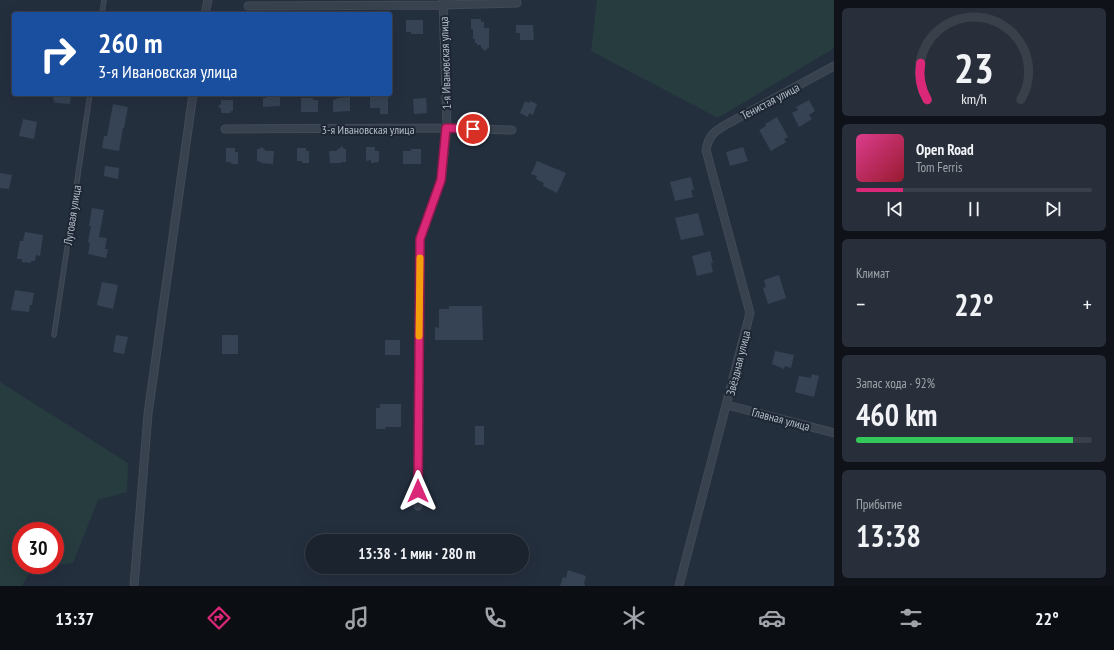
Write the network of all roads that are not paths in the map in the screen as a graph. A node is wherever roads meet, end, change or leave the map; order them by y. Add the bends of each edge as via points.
1 (104, 0) edge
2 (208, 0) edge
3 (516, 0) edge
4 (443, 3) edge
5 (248, 6) dead end
6 (102, 12) edge
7 (205, 12) edge
8 (834, 66) edge
9 (90, 96) edge
10 (193, 96) edge
11 (446, 128) junction
12 (225, 129) dead end
13 (512, 130) dead end
14 (708, 139) joint
15 (54, 335) dead end
16 (727, 405) junction
17 (834, 433) edge
18 (418, 506) dead end
19 (134, 586) edge
20 (679, 586) edge

1 - 6 lane
2 - 7 street
3 - 4 street via 516,3
4 - 5 street
4 - 11 street, 1-я Ивановская улица
8 - 14 street, Тенистая улица via 716,130
9 - 15 lane, Луговая улица
10 - 19 street via 148,414
11 - 12 street, 3-я Ивановская улица
11 - 13 street, 3-я Ивановская улица
11 - 18 street, 1-я Ивановская улица via 441,180 420,239
14 - 16 street, Звёздная улица via 706,150 750,313
16 - 17 street, Главная улица
16 - 20 street, Звёздная улица

